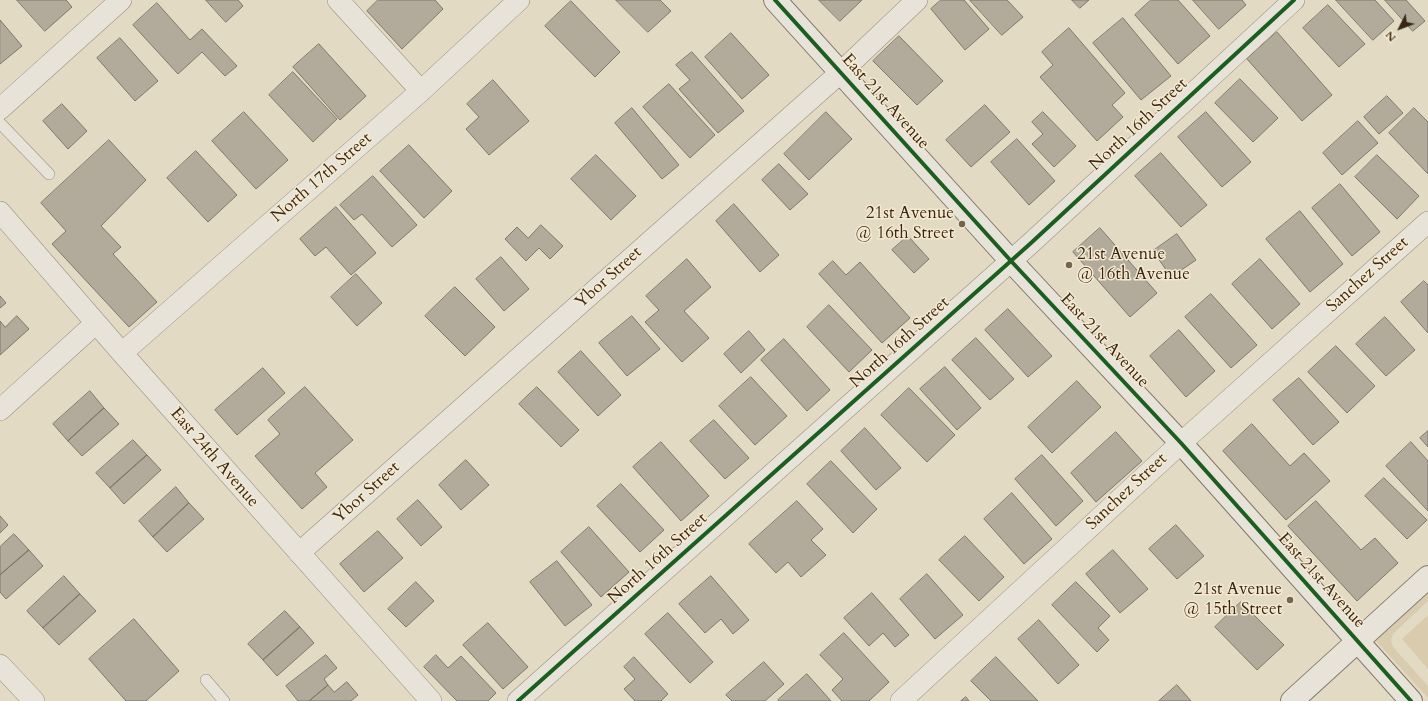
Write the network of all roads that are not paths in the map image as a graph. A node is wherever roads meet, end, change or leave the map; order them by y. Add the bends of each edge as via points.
1 (121, 0) edge
2 (338, 0) edge
3 (519, 0) edge
4 (775, 0) edge
5 (917, 0) edge
6 (1294, 0) edge
7 (840, 73) junction
8 (421, 91) junction
9 (0, 110) edge
10 (0, 123) edge
11 (49, 174) dead end
12 (0, 212) edge
13 (1428, 222) edge
14 (1012, 261) junction
15 (96, 323) junction
16 (122, 353) junction
17 (0, 410) edge
18 (1180, 442) junction
19 (299, 553) junction
20 (1428, 577) edge
21 (1358, 641) junction
22 (0, 665) edge
23 (206, 680) dead end
24 (34, 701) edge
25 (224, 701) edge
26 (430, 701) edge
27 (518, 701) edge
28 (901, 701) edge
29 (1292, 701) edge
30 (1411, 701) edge

1 - 9 street
2 - 8 street
3 - 8 street, North 17th Street
4 - 7 street, East 21st Avenue
5 - 7 street, Ybor Street
6 - 14 street, North 16th Street
7 - 14 street, East 21st Avenue
7 - 19 street, Ybor Street
8 - 16 street, North 17th Street
10 - 11 lane
12 - 15 street, East 24th Avenue
13 - 18 street, Sanchez Street
14 - 18 street, East 21st Avenue
14 - 27 street, North 16th Street
15 - 16 street, East 24th Avenue
15 - 17 street
16 - 19 street, East 24th Avenue
18 - 21 street, East 21st Avenue
18 - 28 street, Sanchez Street
19 - 26 street, East 24th Avenue
20 - 21 street
21 - 29 street
21 - 30 street, East 21st Avenue
22 - 24 street
23 - 25 lane

